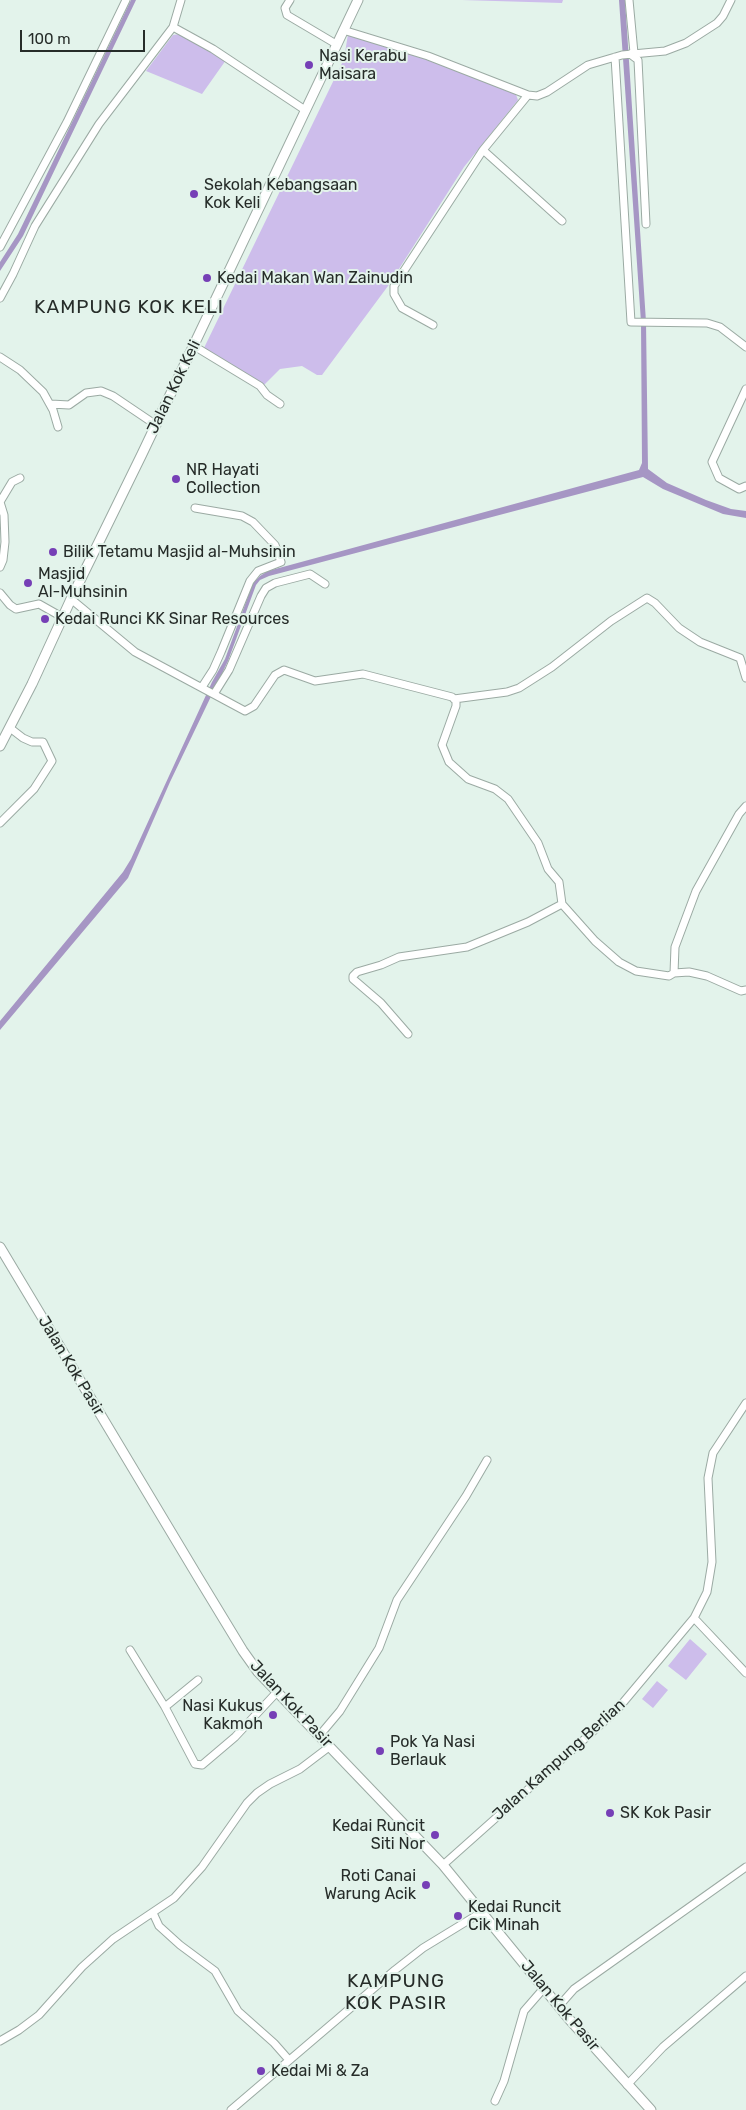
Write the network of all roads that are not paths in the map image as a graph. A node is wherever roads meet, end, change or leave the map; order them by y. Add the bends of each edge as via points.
1 (126, 0) edge
2 (181, 0) edge
3 (290, 0) edge
4 (358, 0) edge
5 (630, 0) edge
6 (731, 0) edge
7 (173, 27) junction
8 (343, 30) junction
9 (336, 44) junction
10 (625, 55) junction
11 (528, 95) junction
12 (305, 110) junction
13 (483, 150) junction
14 (562, 221) dead end
15 (646, 224) dead end
16 (0, 247) edge
17 (0, 298) edge
18 (432, 326) dead end
19 (194, 346) junction
20 (746, 347) edge
21 (0, 357) edge
22 (746, 389) edge
23 (50, 404) junction
24 (280, 404) dead end
25 (156, 425) junction
26 (58, 427) dead end
27 (20, 478) dead end
28 (746, 486) edge
29 (195, 508) dead end
30 (0, 567) edge
31 (325, 584) dead end
32 (0, 593) edge
33 (71, 598) junction
34 (62, 617) junction
35 (746, 678) edge
36 (202, 687) junction
37 (214, 694) junction
38 (454, 699) junction
39 (10, 728) junction
40 (0, 746) edge
41 (746, 806) edge
42 (0, 823) edge
43 (562, 904) junction
44 (674, 973) junction
45 (746, 990) edge
46 (408, 1034) dead end
47 (0, 1247) edge
48 (746, 1403) edge
49 (487, 1460) dead end
50 (694, 1618) junction
51 (130, 1650) dead end
52 (746, 1673) edge
53 (198, 1680) dead end
54 (277, 1692) junction
55 (165, 1707) junction
56 (320, 1736) junction
57 (329, 1747) junction
58 (443, 1864) junction
59 (746, 1867) edge
60 (482, 1912) junction
61 (153, 1913) junction
62 (746, 1976) edge
63 (544, 1988) junction
64 (559, 2006) junction
65 (0, 2040) edge
66 (289, 2060) junction
67 (627, 2085) junction
68 (494, 2101) dead end
69 (231, 2110) edge
70 (651, 2110) edge

1 - 16 street via 67,122
2 - 7 street
3 - 9 street via 285,8 287,15
4 - 8 street, Jalan Kok Keli
5 - 10 street
6 - 10 street via 717,24 686,44 665,51
7 - 12 street via 220,53
7 - 17 street via 99,124 35,226
8 - 9 street, Jalan Kok Keli
8 - 11 street via 428,56
9 - 12 street, Jalan Kok Keli
10 - 11 street via 585,66 542,95
10 - 15 street via 638,60
10 - 20 street via 631,322 707,323 720,328
11 - 13 street
12 - 19 street, Jalan Kok Keli
13 - 14 street
13 - 18 street via 394,286 394,294 402,308
19 - 24 street via 260,386
19 - 25 street, Jalan Kok Keli
21 - 23 street via 31,380
22 - 28 street via 712,462 719,478 739,489
23 - 25 street via 69,405 86,393 101,391
23 - 26 street
25 - 33 street, Jalan Kok Keli
27 - 30 street via 12,482 0,502 5,533
29 - 36 street via 242,516 253,522 275,545 281,562 254,575 222,652
31 - 37 street via 310,574 266,588 229,670
32 - 34 street via 16,609 39,604
33 - 34 street, Jalan Kok Keli
33 - 36 street via 128,648
34 - 39 street, Jalan Kok Keli
35 - 38 street via 740,658 700,642 679,628 651,599 642,599 519,688
36 - 37 street
37 - 38 street via 240,710 249,710 275,675 284,670 315,681 363,674
38 - 43 street via 456,706 442,740 449,762 468,778 508,799 538,843 548,869 559,882
39 - 40 street, Jalan Kok Keli
39 - 42 street via 32,742 43,742 52,760 34,789
41 - 44 street via 696,891 675,947
43 - 44 street via 619,962 636,971 669,976
43 - 46 street via 467,947 399,957 357,972 354,979
44 - 45 street via 707,976 741,991
47 - 54 street, Jalan Kok Pasir via 243,1650
48 - 50 street, Jalan Kampung Berlian via 713,1453 708,1478 712,1562 707,1592
49 - 56 street via 397,1600 379,1648 340,1711
50 - 52 street
50 - 58 street, Jalan Kampung Berlian via 616,1711
51 - 55 street
53 - 55 street
54 - 55 street via 202,1766 195,1764 189,1755
54 - 56 street, Jalan Kok Pasir
56 - 57 street, Jalan Kok Pasir
57 - 58 street, Jalan Kok Pasir
57 - 61 street via 300,1769 257,1793 192,1879
58 - 60 street, Jalan Kok Pasir
59 - 64 street via 574,1990
60 - 63 street, Jalan Kok Pasir
60 - 66 street via 424,1948
61 - 65 street via 113,1939 82,1967 39,2015
61 - 66 street via 159,1926 215,1971 238,2011
62 - 67 street
63 - 64 street, Jalan Kok Pasir
63 - 68 street via 524,2011 506,2075
64 - 67 street, Jalan Kok Pasir
66 - 69 street
67 - 70 street, Jalan Kok Pasir

